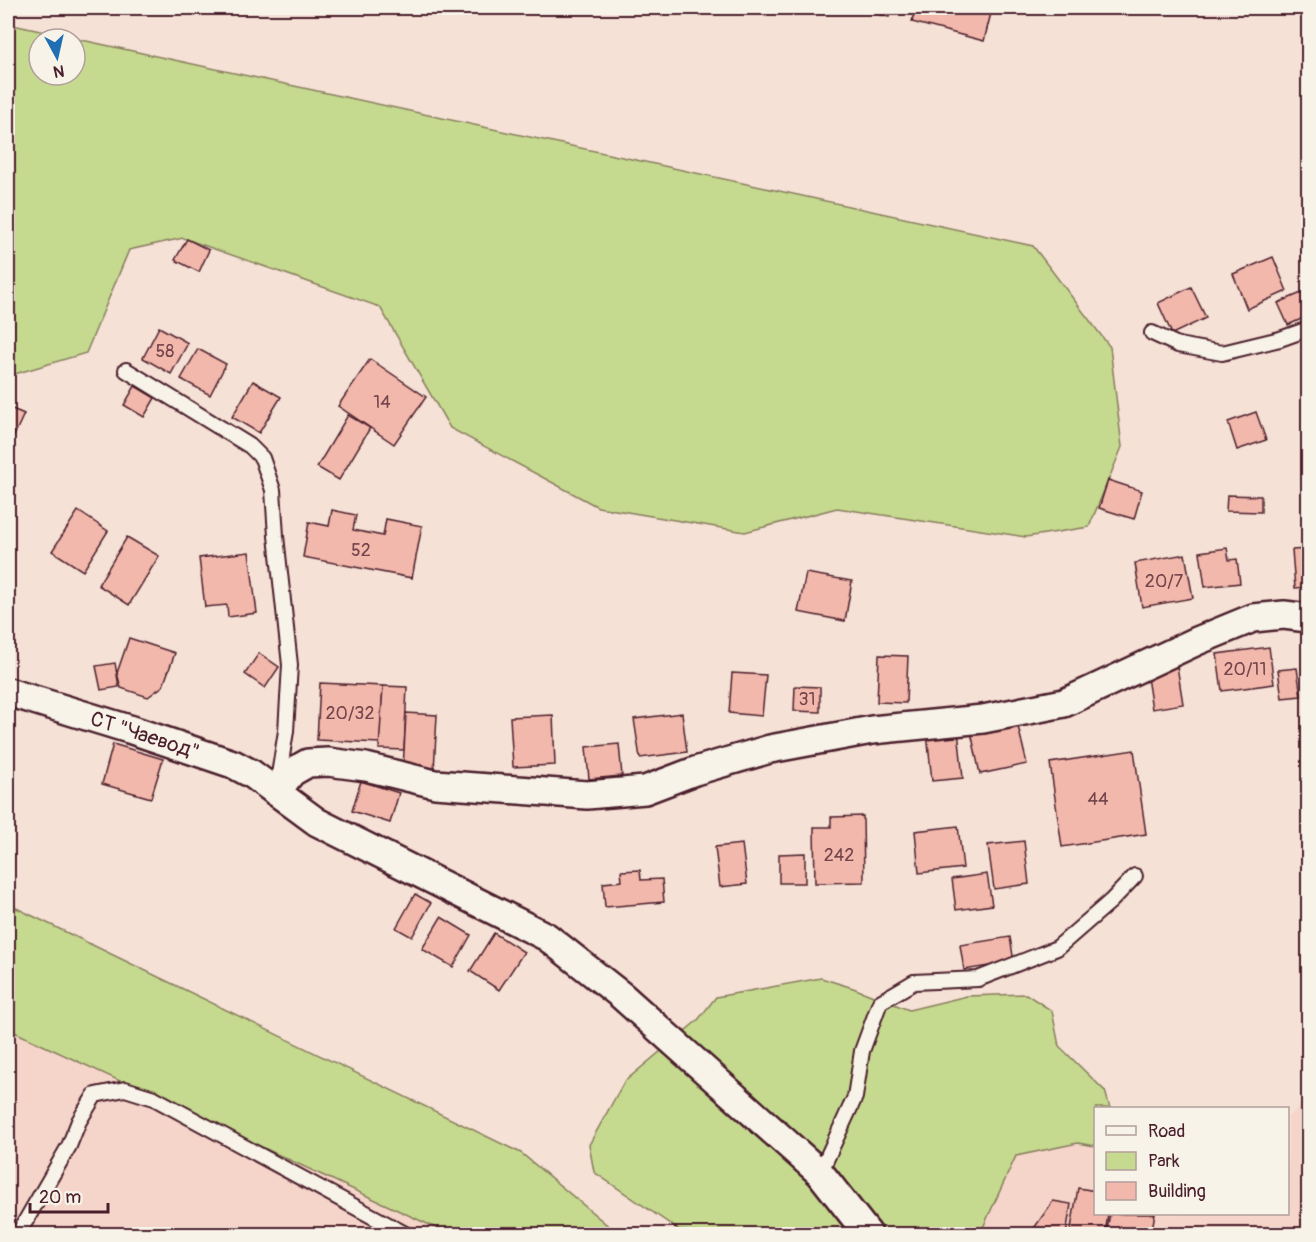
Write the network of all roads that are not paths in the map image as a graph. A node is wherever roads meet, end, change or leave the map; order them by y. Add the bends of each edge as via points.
1 (1308, 329) edge
2 (1152, 333) dead end
3 (126, 370) dead end
4 (1308, 618) edge
5 (8, 692) edge
6 (276, 792) junction
7 (1135, 876) dead end
8 (820, 1173) junction
9 (18, 1234) edge
10 (405, 1234) edge
11 (868, 1234) edge

1 - 2 lane via 1222,353 1178,345
3 - 6 lane via 250,446 262,458 268,474 273,490 290,665 286,731
4 - 6 street via 1253,618 1065,703 983,719 872,730 770,749 645,790 587,795 435,784 328,762 308,763 292,772
5 - 6 street, СТ "Чаевод" via 233,764
6 - 8 street, СТ "Чаевод" via 317,822 547,937 622,996
7 - 8 lane via 1057,948 978,979 914,982 880,1002 862,1052 855,1096
8 - 11 street, СТ "Чаевод"
9 - 10 lane via 94,1095 125,1089 154,1098

